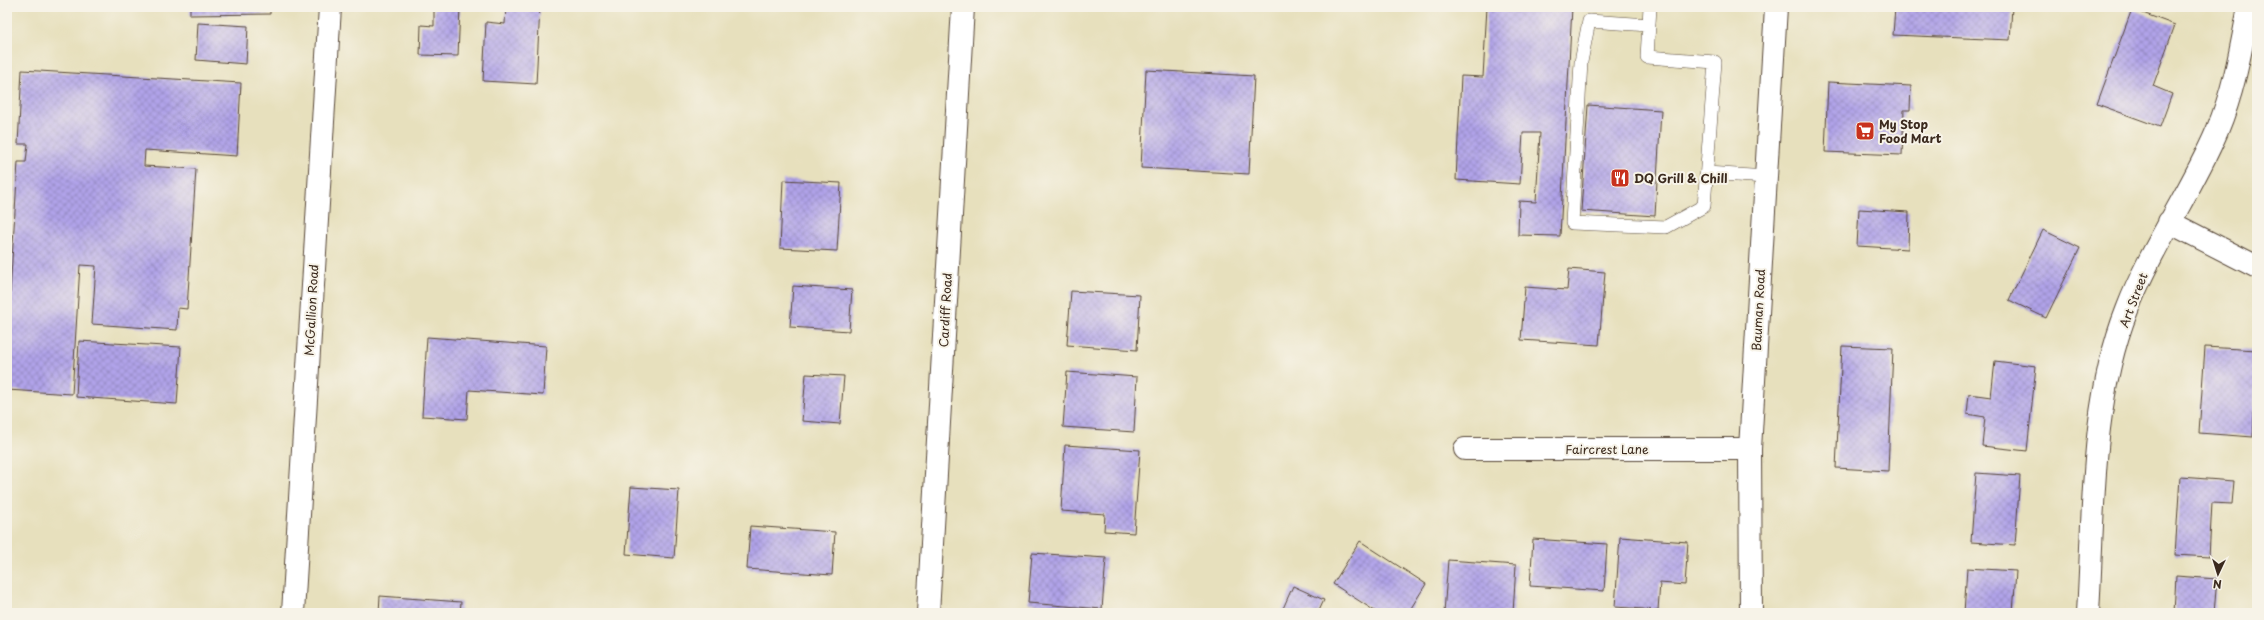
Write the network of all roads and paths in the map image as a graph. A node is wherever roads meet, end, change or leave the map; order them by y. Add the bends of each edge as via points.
1 (330, 7) edge
2 (963, 7) edge
3 (1650, 7) edge
4 (1776, 7) edge
5 (2248, 7) edge
6 (1649, 26) junction
7 (1707, 173) junction
8 (1766, 177) junction
9 (2169, 222) junction
10 (2257, 266) edge
11 (1465, 449) dead end
12 (1750, 449) junction
13 (293, 613) edge
14 (928, 613) edge
15 (1751, 613) edge
16 (2088, 613) edge

1 - 13 street, McGallion Road
2 - 14 street, Cardiff Road
3 - 6 lane
4 - 8 street, Bauman Road
5 - 9 street, Art Street via 2238,67 2218,130
6 - 7 lane via 1646,57 1715,62
6 - 7 lane via 1589,21 1581,62 1572,224 1666,227 1704,206
7 - 8 lane
8 - 12 street, Bauman Road
9 - 10 street
9 - 16 street, Art Street via 2126,311 2100,412
11 - 12 street, Faircrest Lane
12 - 15 street, Bauman Road

